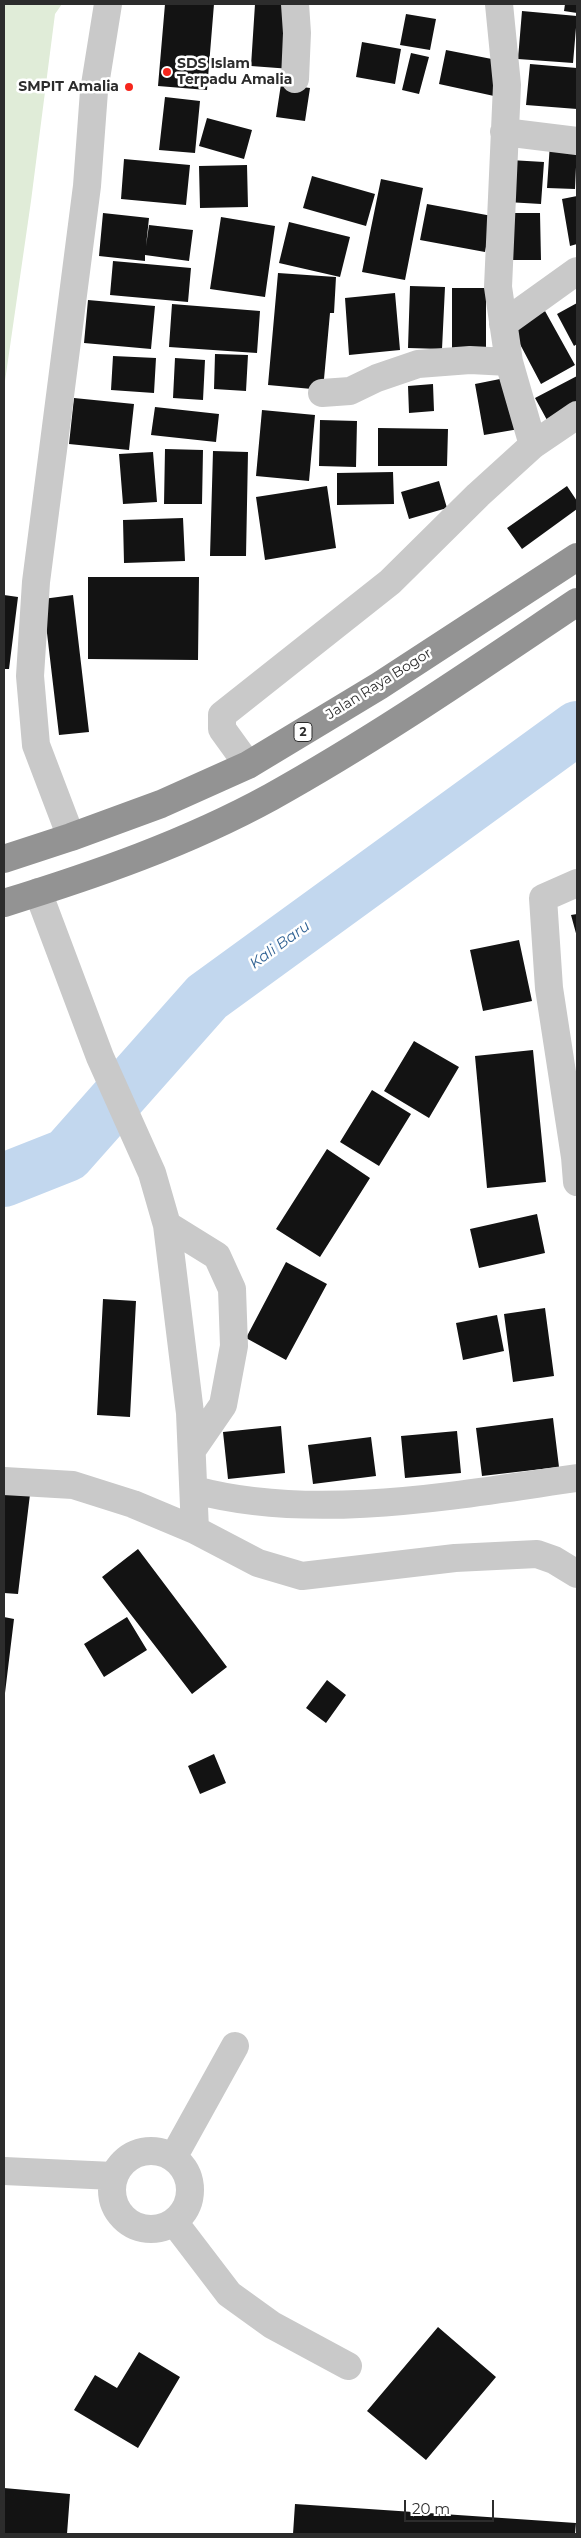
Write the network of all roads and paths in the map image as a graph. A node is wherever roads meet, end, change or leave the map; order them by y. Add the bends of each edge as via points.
1 (108, 4) edge
2 (295, 4) edge
3 (498, 4) edge
4 (294, 79) dead end
5 (504, 132) junction
6 (577, 141) edge
7 (577, 271) edge
8 (503, 324) junction
9 (509, 362) junction
10 (322, 393) dead end
11 (577, 415) edge
12 (533, 445) junction
13 (577, 557) edge
14 (577, 602) edge
15 (248, 765) junction
16 (72, 837) junction
17 (4, 859) edge
18 (577, 883) edge
19 (38, 892) junction
20 (4, 903) edge
21 (577, 1182) edge
22 (167, 1225) junction
23 (192, 1450) junction
24 (577, 1478) edge
25 (4, 1481) edge
26 (195, 1490) junction
27 (195, 1530) junction
28 (577, 1574) edge
29 (235, 2046) dead end
30 (174, 2156) junction
31 (4, 2171) edge
32 (113, 2176) junction
33 (174, 2222) junction
34 (348, 2366) dead end

1 - 16 street via 94,91 87,186 36,582 30,676 36,745
2 - 4 street via 298,33
3 - 5 street via 507,85
5 - 6 street
5 - 8 street via 498,287
7 - 8 street
8 - 9 street
9 - 10 street via 470,360 418,364 350,391
9 - 12 street
11 - 12 street
12 - 15 street via 390,582 222,715 222,729
13 - 15 highway, Jalan Raya Bogor / 2 via 379,686
14 - 19 highway via 405,717 270,798 176,843
15 - 16 highway, Jalan Raya Bogor / 2 via 161,804
16 - 17 highway, Jalan Raya Bogor / 2
18 - 21 street via 543,898 549,988
19 - 20 highway
19 - 22 street via 100,1057 152,1174
22 - 23 street
22 - 23 street via 217,1256 232,1289 234,1346 223,1405
23 - 26 street
24 - 26 street via 452,1495 360,1503 297,1504 215,1496
25 - 27 street via 73,1485 133,1504
26 - 27 street
27 - 28 street via 258,1563 302,1576 455,1558 537,1554
29 - 30 street
30 - 32 street via 151,2149 127,2157
30 - 33 street via 189,2176 189,2201
31 - 32 street
32 - 33 street via 111,2197 120,2215 136,2227 156,2229
33 - 34 street via 229,2294 272,2325

